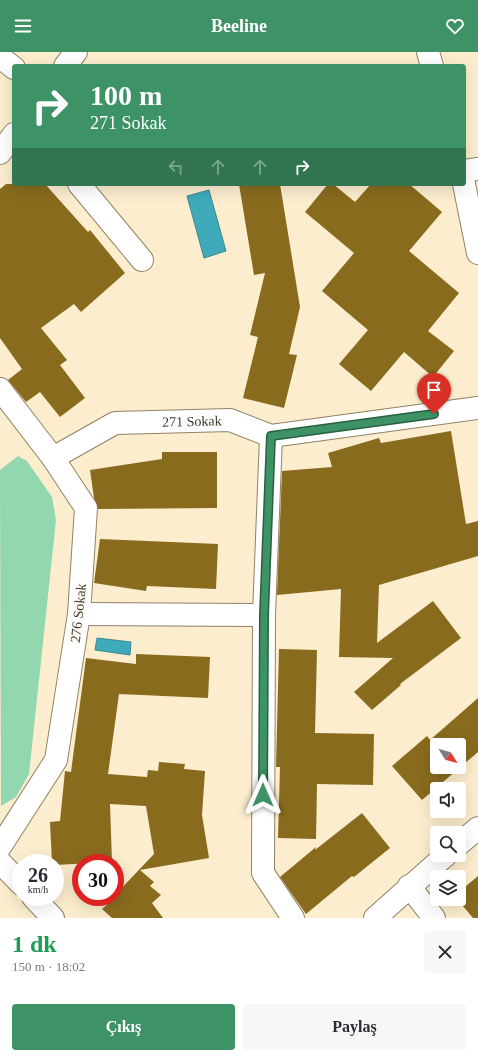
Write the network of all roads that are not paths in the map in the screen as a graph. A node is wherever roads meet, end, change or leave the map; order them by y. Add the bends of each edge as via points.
1 (76, 52) edge
2 (428, 52) edge
3 (0, 57) edge
4 (67, 64) edge
5 (431, 64) edge
6 (12, 66) edge
7 (12, 137) edge
8 (0, 153) edge
9 (478, 169) edge
10 (466, 171) edge
11 (81, 186) edge
12 (464, 186) edge
13 (478, 253) edge
14 (142, 260) dead end
15 (0, 389) edge
16 (478, 408) edge
17 (271, 436) junction
18 (53, 458) junction
19 (79, 614) junction
20 (264, 615) junction
21 (478, 828) edge
22 (466, 838) edge
23 (0, 847) edge
24 (0, 862) edge
25 (438, 862) edge
26 (12, 875) edge
27 (409, 886) junction
28 (42, 906) edge
29 (53, 918) edge
30 (293, 918) edge
31 (375, 918) edge
32 (434, 918) edge

1 - 4 street
2 - 5 street
3 - 6 street
7 - 8 street
9 - 10 street
11 - 14 street
12 - 13 street
15 - 18 street, 276 Sokak
16 - 17 street, 271 Sokak
17 - 18 street, 271 Sokak via 230,420 115,423
17 - 20 street
18 - 19 street, 276 Sokak via 86,508
19 - 20 street
19 - 23 street, 276 Sokak via 56,760
20 - 30 street via 263,873
21 - 22 street
24 - 26 street
25 - 27 street
27 - 31 street
27 - 32 street
28 - 29 street

